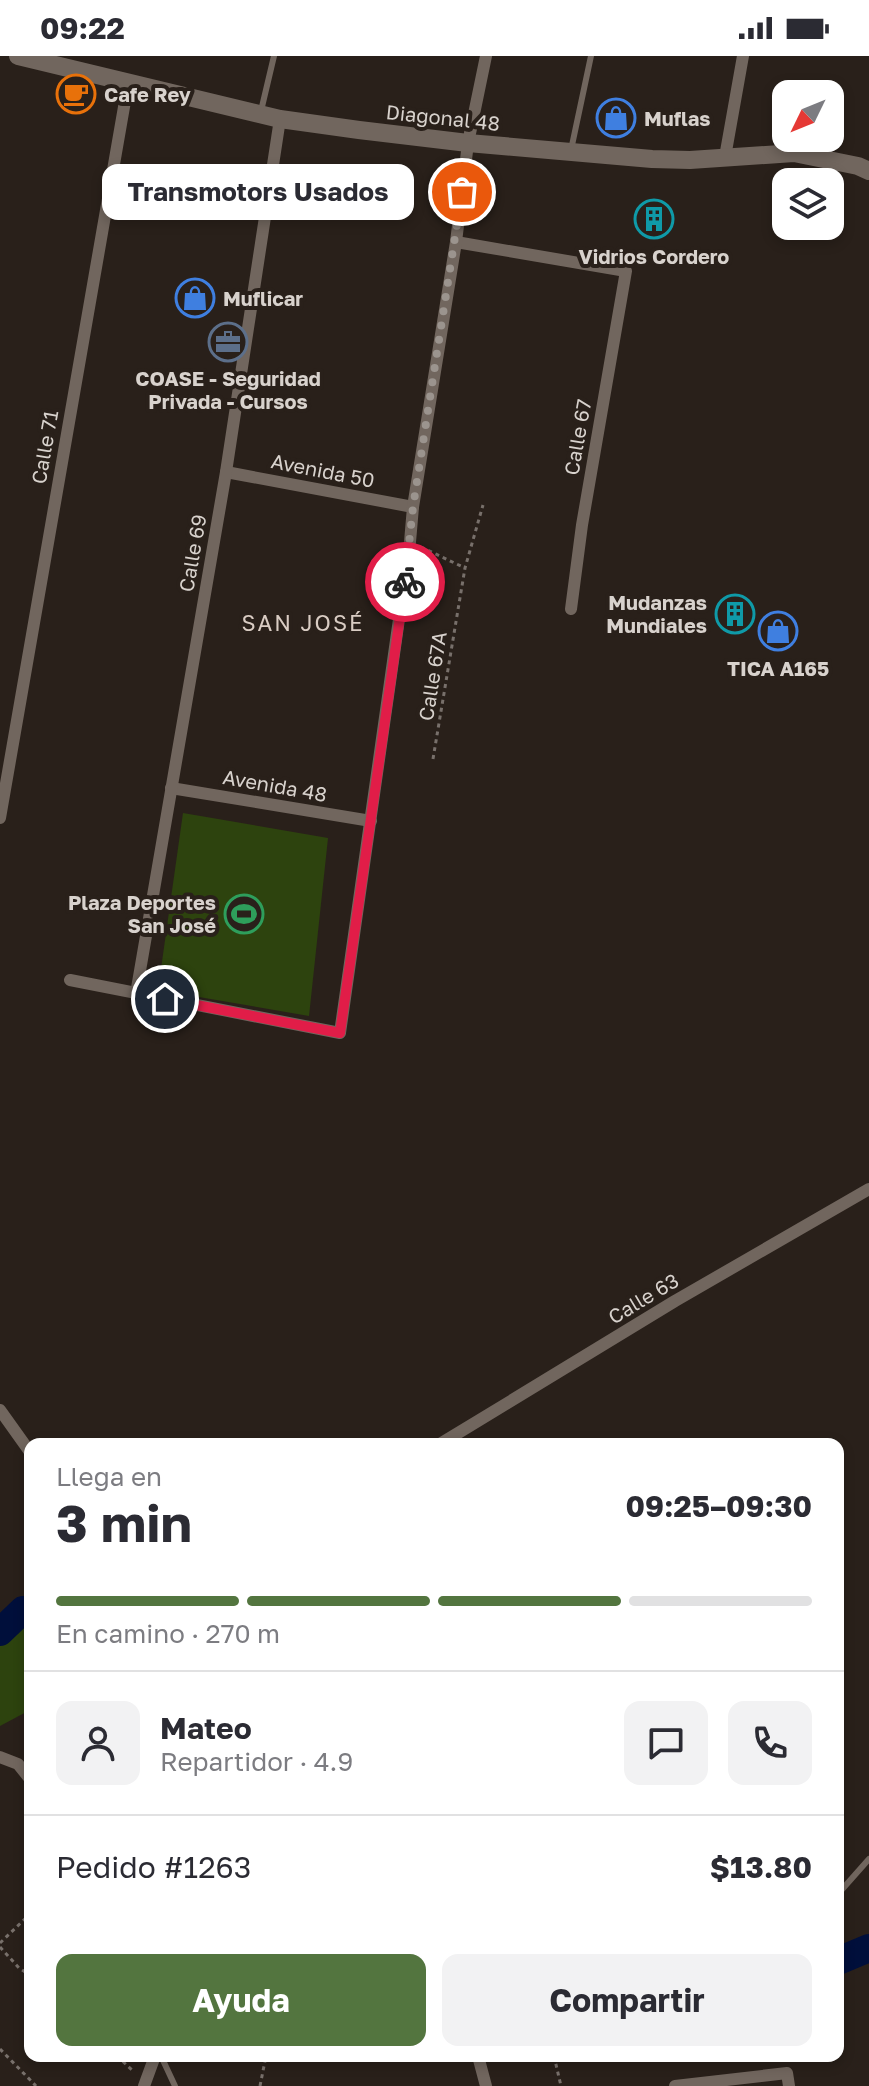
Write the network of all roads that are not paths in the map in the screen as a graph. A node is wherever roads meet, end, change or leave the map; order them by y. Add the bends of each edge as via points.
1 (18, 56) edge
2 (274, 56) edge
3 (486, 56) edge
4 (591, 56) edge
5 (743, 56) edge
6 (128, 84) junction
7 (260, 113) junction
8 (280, 119) junction
9 (468, 143) junction
10 (570, 153) junction
11 (725, 157) junction
12 (869, 171) edge
13 (456, 242) junction
14 (226, 472) junction
15 (413, 507) junction
16 (571, 609) dead end
17 (171, 788) junction
18 (0, 818) edge
19 (371, 821) junction
20 (70, 980) dead end
21 (136, 994) junction
22 (869, 1189) edge
23 (0, 1410) edge
24 (450, 1438) edge
25 (24, 1444) edge
26 (0, 1757) edge
27 (24, 1772) edge
28 (869, 1859) edge
29 (844, 1887) edge
30 (155, 2062) edge
31 (161, 2062) edge
32 (480, 2062) edge
33 (788, 2080) edge
34 (145, 2085) edge
35 (175, 2086) edge
36 (486, 2086) edge
37 (675, 2086) edge

1 - 6 street, Diagonal 48
2 - 7 lane
3 - 9 street
4 - 10 lane
5 - 11 street
6 - 7 street, Diagonal 48
6 - 18 street, Calle 71
7 - 8 street, Diagonal 48
8 - 9 street, Diagonal 48
8 - 14 street, Calle 69
9 - 10 street, Diagonal 48
9 - 13 street
10 - 11 street, Diagonal 48
11 - 12 street, Diagonal 48 via 794,153
13 - 15 street
13 - 16 street, Calle 67 via 626,271
14 - 15 street, Avenida 50
14 - 17 street, Calle 69
15 - 19 street
17 - 19 street, Avenida 48
17 - 21 street, Calle 69
19 - 21 street via 340,1033
20 - 21 street
22 - 24 street, Calle 63
23 - 25 street
26 - 27 street
28 - 29 lane
30 - 34 street
31 - 35 lane
32 - 36 street
33 - 37 street

